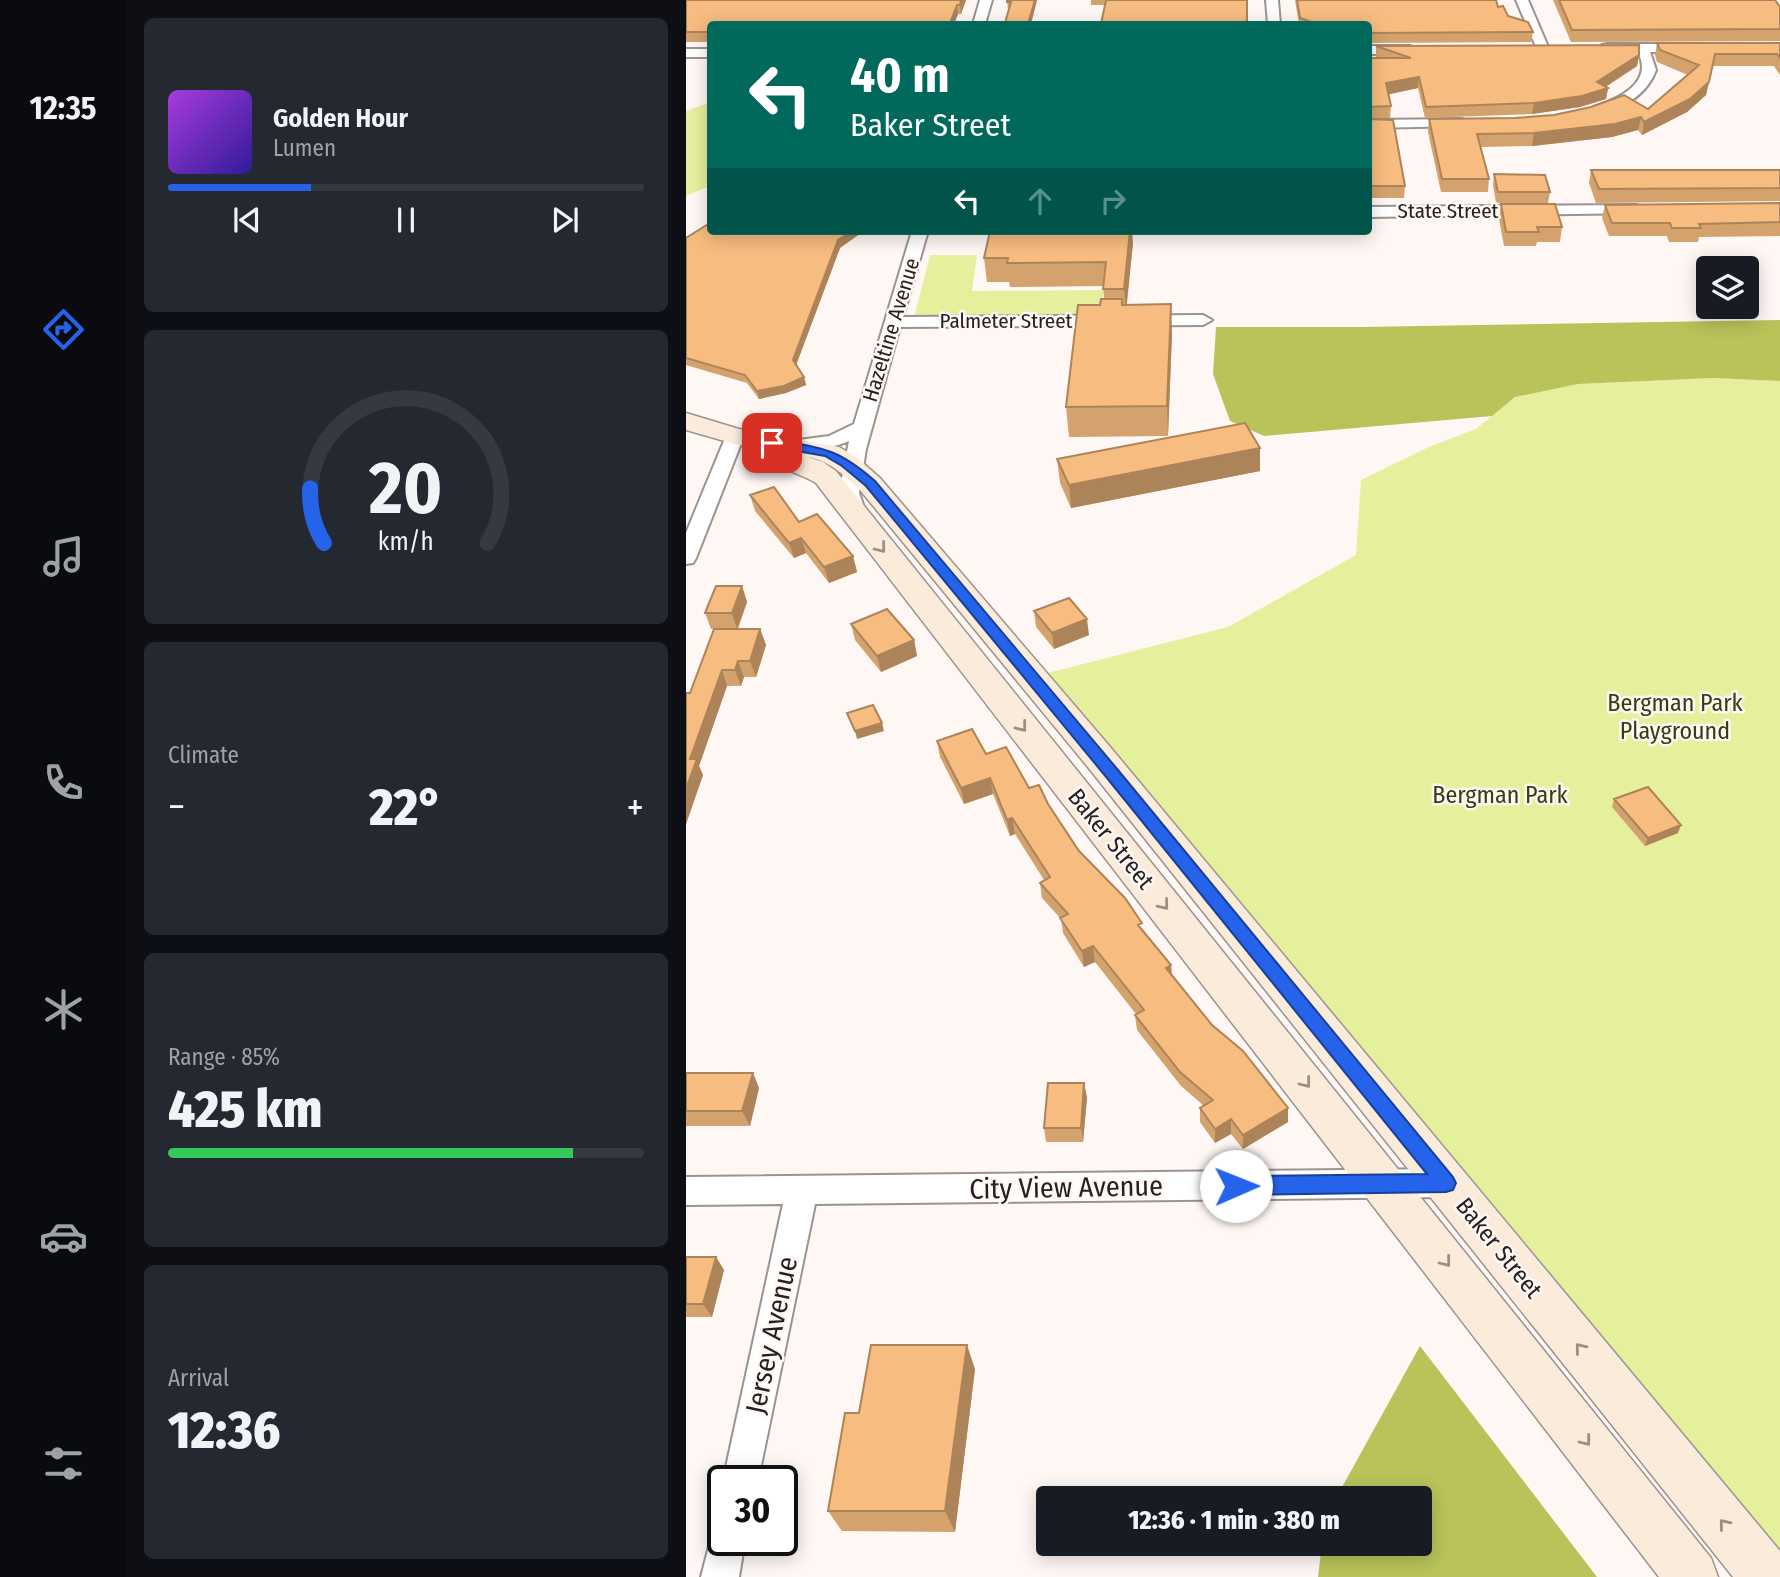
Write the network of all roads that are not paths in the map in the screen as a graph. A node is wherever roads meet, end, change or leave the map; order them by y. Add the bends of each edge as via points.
1 (986, 0) edge
2 (1272, 0) edge
3 (1522, 0) edge
4 (980, 21) edge
5 (1274, 21) edge
6 (1592, 48) edge
7 (1642, 48) junction
8 (1697, 48) edge
9 (1542, 49) edge
10 (1372, 50) edge
11 (1422, 50) edge
12 (686, 53) edge
13 (707, 53) edge
14 (1580, 115) edge
15 (1476, 123) edge
16 (1372, 124) edge
17 (1654, 210) edge
18 (1372, 212) edge
19 (919, 235) edge
20 (1203, 320) dead end
21 (893, 322) junction
22 (686, 421) edge
23 (735, 436) junction
24 (857, 448) junction
25 (857, 516) junction
26 (686, 558) edge
27 (1446, 1183) junction
28 (1385, 1184) junction
29 (802, 1190) junction
30 (686, 1191) edge
31 (743, 1465) edge
32 (724, 1556) edge
33 (720, 1577) edge
34 (1692, 1577) edge
35 (1767, 1577) edge

1 - 4 street
2 - 5 street
3 - 9 street
6 - 7 street
7 - 8 street
7 - 14 street via 1650,71 1641,88 1617,104
10 - 11 street
12 - 13 street
15 - 16 street
17 - 18 street, State Street
19 - 21 street, Hazeltine Avenue
20 - 21 street, Palmeter Street
21 - 24 street, Hazeltine Avenue
22 - 23 street, Baker Street
23 - 24 street, Baker Street via 828,453
23 - 25 street, Baker Street via 753,449 813,468 826,477
23 - 26 street
24 - 25 street, Hazeltine Avenue via 849,493
24 - 27 street, Baker Street via 885,500
25 -> 28 street, Baker Street
27 - 28 street, City View Avenue
35 -> 27 street, Baker Street
28 - 29 street, City View Avenue
28 -> 34 street, Baker Street
29 - 30 street, City View Avenue
29 - 31 street, Jersey Avenue
32 - 33 street

